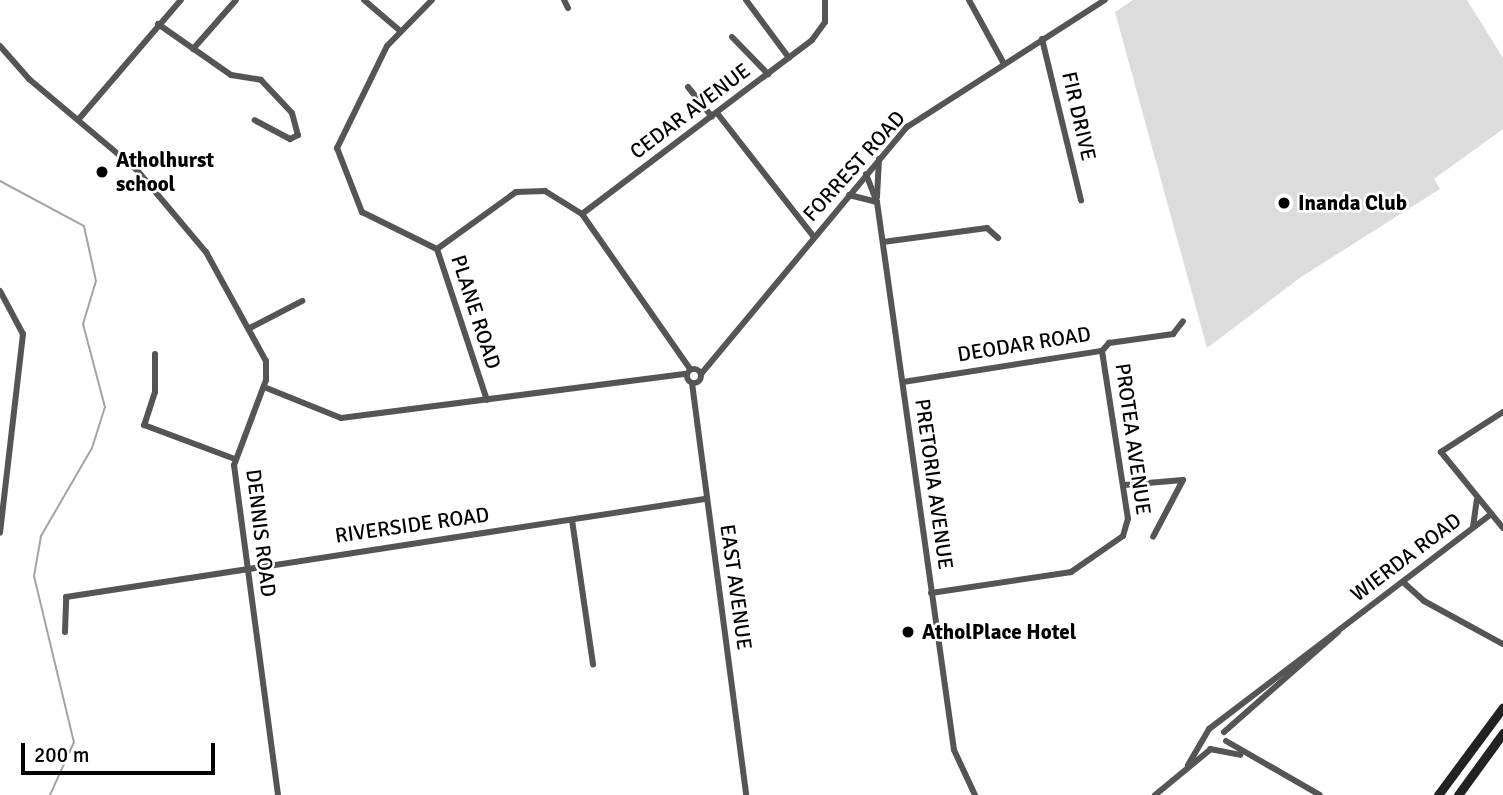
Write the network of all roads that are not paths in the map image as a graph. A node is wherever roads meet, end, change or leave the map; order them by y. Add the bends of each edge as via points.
1 (181, 0) edge
2 (236, 0) edge
3 (364, 0) edge
4 (432, 0) edge
5 (564, 0) edge
6 (746, 0) edge
7 (825, 0) edge
8 (969, 0) edge
9 (1105, 0) edge
10 (568, 8) dead end
11 (158, 24) junction
12 (398, 29) junction
13 (732, 37) dead end
14 (1042, 39) junction
15 (0, 46) edge
16 (193, 48) junction
17 (789, 58) junction
18 (1004, 65) junction
19 (768, 74) junction
20 (688, 87) dead end
21 (714, 115) junction
22 (79, 120) junction
23 (255, 120) dead end
24 (879, 159) junction
25 (866, 174) junction
26 (849, 195) junction
27 (1081, 200) dead end
28 (877, 202) junction
29 (582, 214) junction
30 (814, 237) junction
31 (998, 237) dead end
32 (883, 242) junction
33 (437, 249) junction
34 (0, 291) edge
35 (302, 301) dead end
36 (1183, 321) dead end
37 (250, 328) junction
38 (1102, 351) junction
39 (155, 354) dead end
40 (688, 372) junction
41 (701, 374) junction
42 (903, 382) junction
43 (692, 383) junction
44 (264, 387) junction
45 (487, 400) junction
46 (1503, 412) edge
47 (235, 459) junction
48 (1124, 485) junction
49 (1477, 497) junction
50 (705, 499) junction
51 (1491, 514) junction
52 (572, 520) junction
53 (1473, 528) junction
54 (1503, 528) edge
55 (0, 533) edge
56 (1153, 537) dead end
57 (248, 567) junction
58 (1403, 582) junction
59 (931, 593) junction
60 (65, 632) dead end
61 (1503, 643) edge
62 (593, 664) dead end
63 (1282, 678) junction
64 (1503, 707) edge
65 (1217, 727) junction
66 (1224, 732) junction
67 (1503, 733) edge
68 (1204, 741) junction
69 (1226, 741) junction
70 (1214, 749) junction
71 (1245, 757) junction
72 (1188, 765) junction
73 (278, 795) edge
74 (746, 795) edge
75 (975, 795) edge
76 (1155, 795) edge
77 (1320, 795) edge
78 (1438, 795) edge
79 (1458, 795) edge

1 - 11 street
2 - 16 street
3 - 12 street
4 - 12 street
5 - 10 street
6 - 17 street
7 - 17 street, CEDAR AVENUE via 818,34
8 - 18 street
9 - 14 street, FORREST ROAD
11 - 16 street
11 - 22 street
12 - 33 street, PLANE ROAD via 339,135 353,200 377,223
13 - 19 street
14 - 18 street, FORREST ROAD
14 - 27 street, FIR DRIVE
15 - 22 street, DENNIS ROAD
16 - 23 street via 231,75 261,80 288,106 298,135 290,139
17 - 19 street, CEDAR AVENUE
18 - 24 street, FORREST ROAD via 907,127
19 - 21 street, CEDAR AVENUE
20 - 21 street
21 - 29 street, CEDAR AVENUE
21 - 30 street
22 - 37 street, DENNIS ROAD via 136,169 206,252
24 - 25 street, FORREST ROAD
24 - 28 street
25 - 26 street, FORREST ROAD
25 - 28 street, PRETORIA AVENUE
26 - 28 street
26 - 30 street, FORREST ROAD
28 - 32 street, PRETORIA AVENUE
29 - 33 street via 527,188
29 - 40 street
30 - 41 street, FORREST ROAD
31 - 32 street via 987,228
32 - 42 street, PRETORIA AVENUE
33 - 45 street, PLANE ROAD
34 - 55 street via 23,334
35 - 37 street
36 - 38 street, DEODAR ROAD via 1173,334 1110,343
37 - 44 street, DENNIS ROAD via 267,368
38 - 42 street, DEODAR ROAD
38 - 48 street, PROTEA AVENUE
39 - 47 street via 155,392 144,425
40 - 41 street
40 - 43 street
40 - 45 street
41 - 43 street, FORREST ROAD
42 - 59 street, PRETORIA AVENUE
43 - 50 street, EAST AVENUE
44 - 45 street via 341,418
44 - 47 street, DENNIS ROAD
46 - 49 street via 1441,452
47 - 57 street, DENNIS ROAD
48 - 56 street via 1183,480
48 - 59 street, PROTEA AVENUE via 1126,529 1091,563 1058,575
49 - 51 street
49 - 53 street
50 - 52 street, RIVERSIDE ROAD
50 - 74 street, EAST AVENUE
51 - 53 street, WIERDA ROAD
51 - 54 street
52 - 57 street, RIVERSIDE ROAD
52 - 62 street
53 - 58 street, WIERDA ROAD
57 - 60 street, RIVERSIDE ROAD via 64,599
57 - 73 street, DENNIS ROAD
58 - 61 street via 1423,601
58 - 63 street, WIERDA ROAD
59 - 75 street, PRETORIA AVENUE via 956,761
63 - 65 street, WIERDA ROAD
63 - 66 street, WIERDA ROAD
64 - 78 main road
65 - 66 street
65 - 68 street via 1206,732
66 - 69 street
67 - 79 main road
68 - 70 street
68 - 72 street
69 - 70 street
69 - 71 street
70 - 71 street
70 - 72 street
71 - 77 street
72 - 76 street

